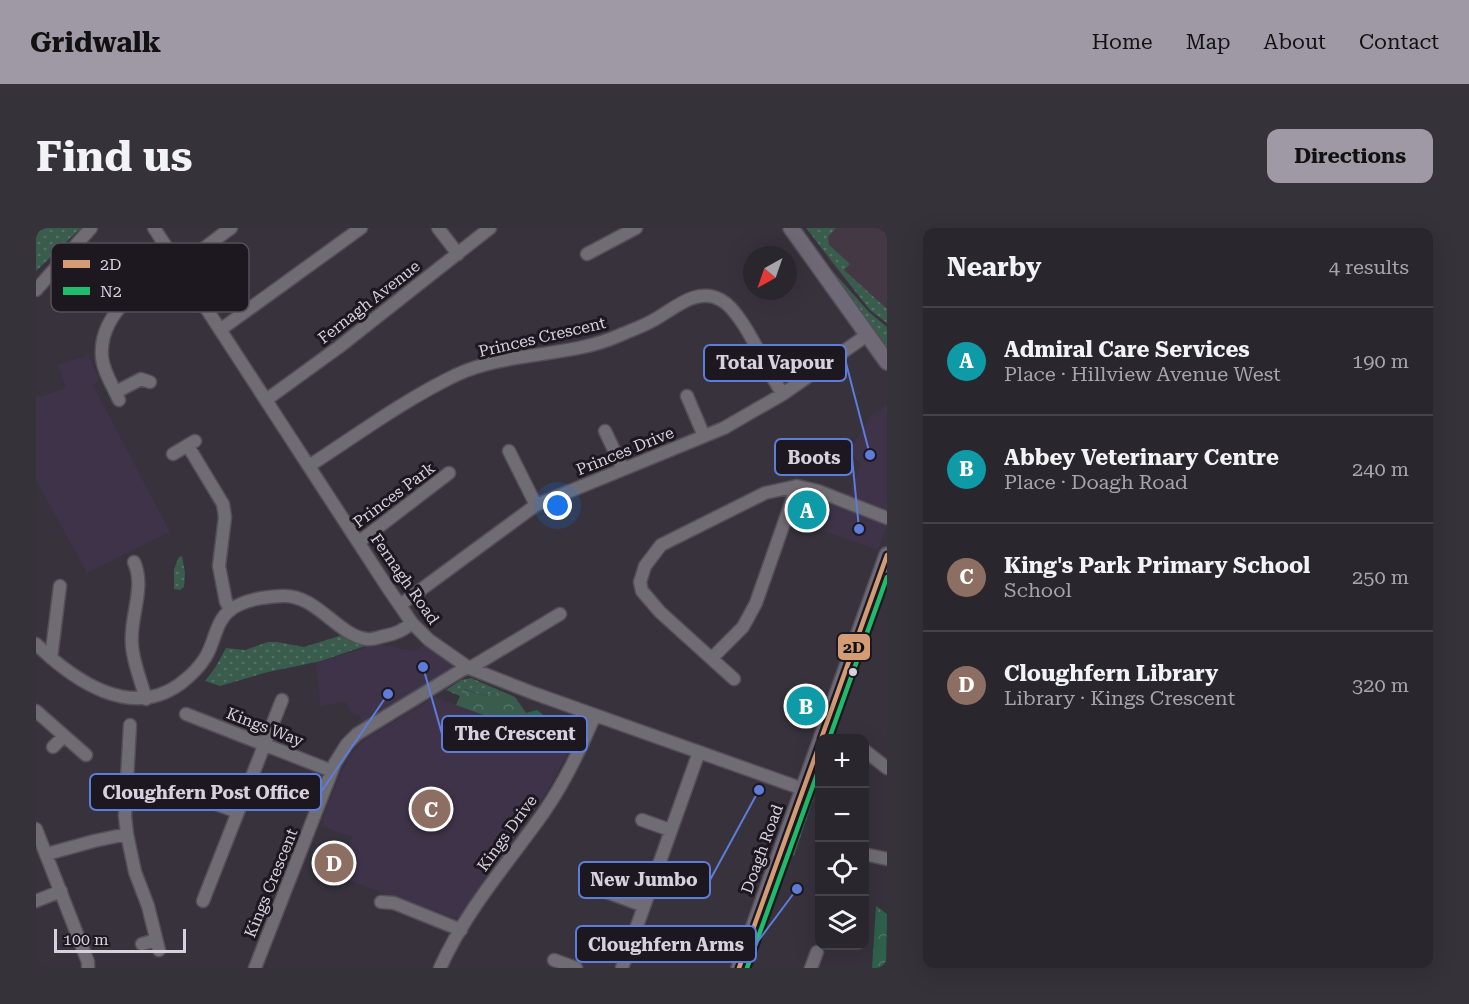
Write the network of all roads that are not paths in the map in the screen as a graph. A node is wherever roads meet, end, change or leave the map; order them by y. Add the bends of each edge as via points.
1 (91, 228) edge
2 (154, 228) edge
3 (231, 228) edge
4 (361, 228) edge
5 (438, 228) edge
6 (490, 228) edge
7 (636, 228) edge
8 (791, 228) edge
9 (78, 243) edge
10 (164, 243) edge
11 (208, 243) edge
12 (458, 254) junction
13 (587, 254) dead end
14 (51, 273) edge
15 (36, 290) edge
16 (249, 310) edge
17 (118, 312) edge
18 (208, 312) edge
19 (246, 312) edge
20 (220, 330) junction
21 (867, 334) junction
22 (887, 362) edge
23 (150, 382) dead end
24 (783, 394) junction
25 (687, 396) dead end
26 (266, 400) junction
27 (605, 431) dead end
28 (704, 436) junction
29 (510, 451) dead end
30 (173, 454) dead end
31 (309, 466) junction
32 (622, 469) junction
33 (449, 473) dead end
34 (797, 486) junction
35 (536, 506) junction
36 (887, 518) edge
37 (359, 542) junction
38 (887, 555) edge
39 (134, 562) dead end
40 (60, 586) dead end
41 (400, 605) junction
42 (231, 610) junction
43 (560, 614) dead end
44 (412, 623) junction
45 (36, 644) edge
46 (51, 658) junction
47 (712, 658) junction
48 (469, 668) junction
49 (734, 680) dead end
50 (146, 699) junction
51 (282, 700) dead end
52 (36, 711) edge
53 (186, 714) dead end
54 (596, 715) junction
55 (130, 725) dead end
56 (825, 734) edge
57 (64, 736) junction
58 (265, 744) junction
59 (53, 747) dead end
60 (116, 752) dead end
61 (699, 752) junction
62 (129, 753) junction
63 (869, 754) edge
64 (86, 755) dead end
65 (815, 760) edge
66 (887, 768) edge
67 (332, 771) junction
68 (175, 789) dead end
69 (803, 789) junction
70 (238, 812) junction
71 (642, 820) dead end
72 (36, 829) edge
73 (670, 830) junction
74 (127, 834) junction
75 (47, 854) junction
76 (869, 855) edge
77 (887, 859) edge
78 (588, 885) dead end
79 (61, 891) junction
80 (36, 901) edge
81 (203, 901) dead end
82 (381, 902) dead end
83 (644, 906) junction
84 (461, 930) junction
85 (142, 944) dead end
86 (817, 953) dead end
87 (554, 960) dead end
88 (88, 968) edge
89 (255, 968) edge
90 (440, 968) edge
91 (576, 968) edge
92 (621, 968) edge
93 (739, 968) edge
94 (811, 968) edge

1 - 9 street
2 - 10 street, Fernagh Road
3 - 11 street
4 - 16 street
5 - 12 street
6 - 12 street, Fernagh Avenue
7 - 13 street
8 - 21 main road
12 - 26 street, Fernagh Avenue
14 - 15 street
17 - 23 street via 103,342 106,372 118,396 141,379
18 - 20 street, Fernagh Road
19 - 20 street
20 - 26 street, Fernagh Road
21 - 22 main road
21 - 24 street, Princes Drive
24 - 28 street, Princes Drive
24 - 31 street, Princes Crescent via 733,311 721,300 697,296 603,342 498,361 457,375
25 - 28 street
26 - 31 street, Fernagh Road
27 - 32 street
28 - 32 street, Princes Drive
29 - 35 street
30 - 42 street via 192,444 223,504 219,566
31 - 37 street, Fernagh Road
32 - 35 street, Princes Drive
33 - 37 street, Princes Park
34 - 36 street
34 - 47 street via 756,603 743,627
34 - 47 street via 765,493 661,545 645,566 640,582 642,591
35 - 41 street, Princes Drive
37 - 41 street, Fernagh Road
38 - 56 main road, Doagh Road
39 - 50 street via 139,580 132,646
40 - 46 street
41 - 44 street, Fernagh Road
42 - 44 street via 251,601 286,596 305,602 368,639 395,634
42 - 50 street via 223,617 205,658 190,676 170,691
43 - 48 street, Kings Crescent
44 - 48 street, Fernagh Road
45 - 46 street
46 - 50 street via 75,677 100,689 130,699
47 - 49 street
48 - 54 street, Fernagh Road
48 - 67 street, Kings Crescent via 357,734 341,752
51 - 58 street
52 - 57 street
53 - 58 street, Kings Way
54 - 61 street, Fernagh Road
54 - 84 street, Kings Drive via 555,794 479,898
55 - 62 street
57 - 59 street
57 - 64 street
58 - 67 street, Kings Way
58 - 70 street
60 - 62 street
61 - 69 street, Fernagh Road
61 - 73 street
62 - 74 street
63 - 66 street
65 - 69 main road, Doagh Road
67 - 89 street, Kings Crescent
68 - 70 street
69 - 93 main road, Doagh Road
70 - 81 street
71 - 73 street
72 - 75 street
73 - 83 street
74 - 75 street
74 - 85 street via 157,945
75 - 79 street
76 - 77 street
78 - 83 street
79 - 80 street
79 - 88 street
82 - 84 street via 394,903
83 - 92 street
84 - 90 street, Kings Drive
86 - 94 street
87 - 91 street

